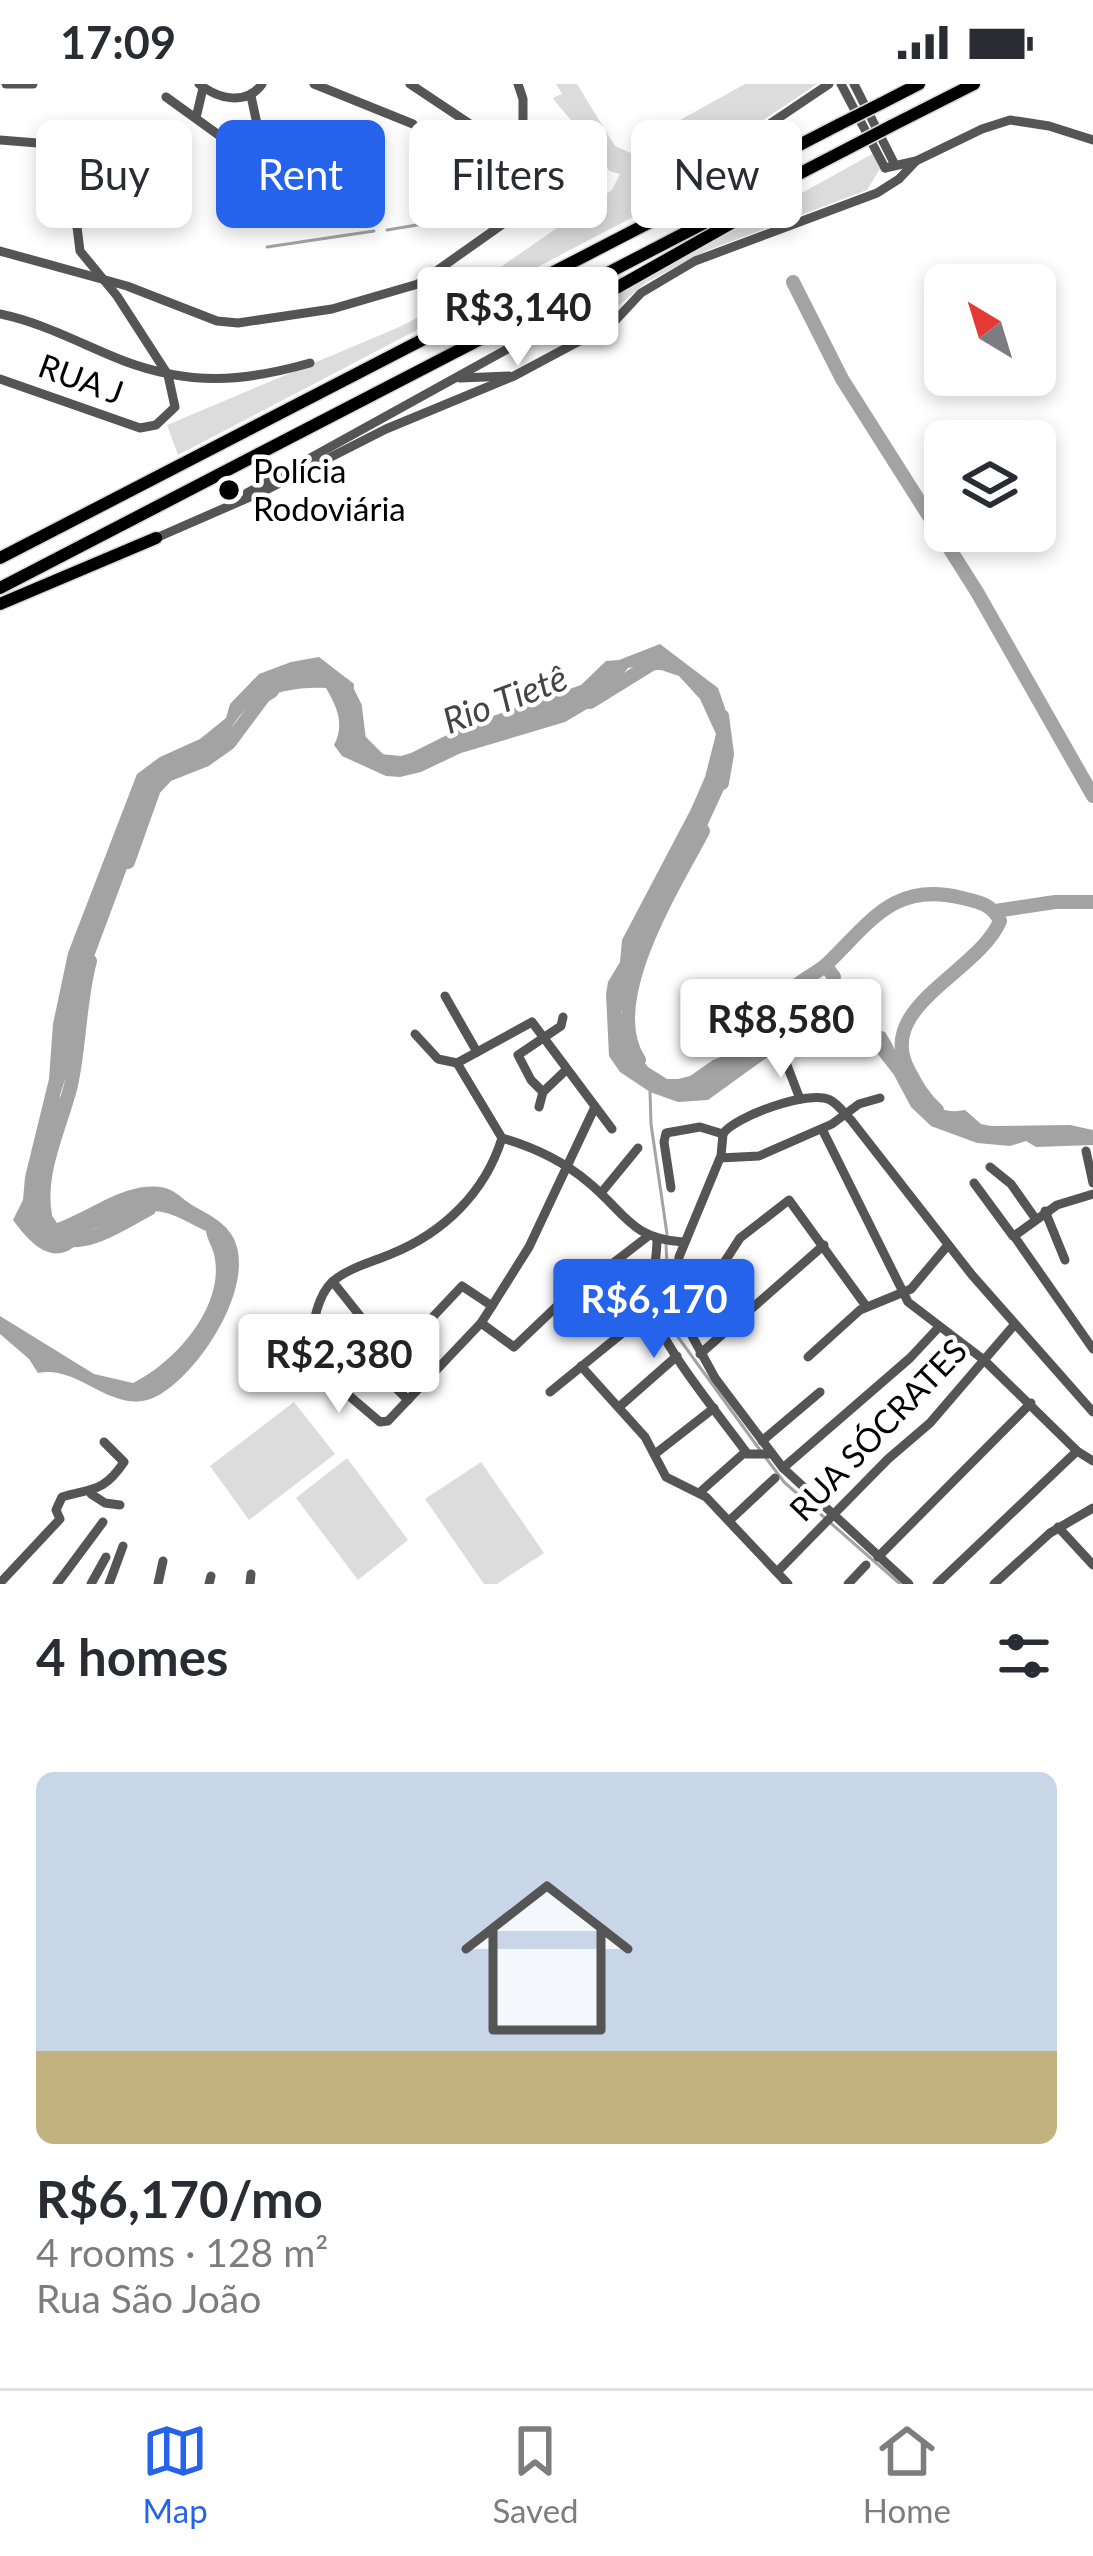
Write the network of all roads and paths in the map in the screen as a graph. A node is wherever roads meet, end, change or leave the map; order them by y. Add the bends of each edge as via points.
1 (6, 84) edge
2 (262, 84) edge
3 (314, 84) edge
4 (410, 84) edge
5 (518, 84) edge
6 (842, 84) edge
7 (854, 84) edge
8 (919, 84) edge
9 (974, 84) edge
10 (988, 84) edge
11 (32, 85) edge
12 (201, 86) edge
13 (824, 87) edge
14 (334, 88) edge
15 (959, 92) junction
16 (251, 96) junction
17 (849, 96) junction
18 (166, 97) dead end
19 (196, 118) junction
20 (464, 120) edge
21 (523, 120) edge
22 (775, 120) edge
23 (409, 122) edge
24 (0, 140) edge
25 (1093, 140) edge
26 (36, 143) edge
27 (802, 144) edge
28 (916, 161) junction
29 (889, 166) junction
30 (802, 173) edge
31 (889, 186) junction
32 (866, 197) junction
33 (631, 225) edge
34 (79, 228) edge
35 (499, 228) edge
36 (638, 228) edge
37 (697, 228) edge
38 (723, 228) edge
39 (0, 251) edge
40 (558, 269) junction
41 (101, 278) junction
42 (602, 296) junction
43 (573, 312) junction
44 (0, 314) edge
45 (596, 321) junction
46 (613, 323) junction
47 (310, 363) dead end
48 (168, 375) junction
49 (514, 376) junction
50 (454, 378) junction
51 (0, 379) edge
52 (217, 511) junction
53 (156, 538) joint
54 (0, 558) edge
55 (0, 588) edge
56 (0, 604) edge
57 (445, 996) dead end
58 (563, 1017) dead end
59 (415, 1034) dead end
60 (542, 1036) junction
61 (477, 1052) junction
62 (785, 1060) dead end
63 (457, 1063) junction
64 (566, 1070) junction
65 (544, 1091) junction
66 (880, 1098) dead end
67 (800, 1099) junction
68 (538, 1107) dead end
69 (594, 1109) junction
70 (848, 1116) junction
71 (612, 1129) dead end
72 (822, 1129) junction
73 (723, 1134) junction
74 (502, 1138) junction
75 (638, 1148) dead end
76 (1086, 1151) dead end
77 (718, 1161) junction
78 (565, 1166) junction
79 (989, 1166) dead end
80 (974, 1183) dead end
81 (1093, 1183) edge
82 (671, 1188) dead end
83 (601, 1193) junction
84 (1093, 1194) edge
85 (1040, 1215) junction
86 (1014, 1236) junction
87 (655, 1239) junction
88 (680, 1242) junction
89 (824, 1245) junction
90 (948, 1245) junction
91 (1065, 1260) dead end
92 (333, 1282) junction
93 (902, 1295) junction
94 (492, 1306) junction
95 (866, 1306) junction
96 (652, 1309) junction
97 (365, 1323) junction
98 (481, 1323) junction
99 (685, 1323) junction
100 (1015, 1324) junction
101 (938, 1328) junction
102 (1093, 1349) edge
103 (700, 1354) junction
104 (677, 1356) junction
105 (808, 1357) dead end
106 (394, 1358) junction
107 (984, 1360) junction
108 (581, 1366) junction
109 (424, 1383) junction
110 (550, 1392) dead end
111 (820, 1392) dead end
112 (408, 1400) junction
113 (1031, 1403) junction
114 (619, 1407) junction
115 (714, 1408) junction
116 (1093, 1412) edge
117 (762, 1441) junction
118 (104, 1442) dead end
119 (1077, 1451) junction
120 (760, 1453) junction
121 (655, 1454) junction
122 (1093, 1460) edge
123 (783, 1468) junction
124 (775, 1478) dead end
125 (699, 1493) junction
126 (91, 1494) junction
127 (120, 1505) dead end
128 (1093, 1508) edge
129 (828, 1520) junction
130 (729, 1521) junction
131 (104, 1522) dead end
132 (1058, 1527) junction
133 (123, 1546) dead end
134 (878, 1556) junction
135 (106, 1557) dead end
136 (163, 1562) dead end
137 (866, 1564) dead end
138 (1093, 1564) edge
139 (777, 1572) junction
140 (1001, 1582) edge
141 (0, 1583) edge
142 (57, 1584) edge
143 (91, 1584) edge
144 (110, 1584) edge
145 (158, 1584) edge
146 (788, 1584) edge
147 (848, 1584) edge
148 (909, 1584) edge
149 (937, 1584) edge

1 - 11 street
2 - 16 street
3 - 14 street
4 - 20 street
5 - 21 street
6 - 17 street
7 - 29 street
8 - 27 highway, bridge
9 - 15 highway
10 - 15 highway
12 - 16 street
12 - 19 street
13 - 17 street
13 - 22 street
14 - 23 street
15 - 30 highway, bridge
16 - 19 street via 262,147 253,153
17 - 29 street
18 - 19 street
24 - 26 street
25 - 28 street via 1010,120
28 - 29 street
28 - 31 street
29 - 31 street
29 - 32 street
31 - 32 street
32 - 46 street via 694,261 641,293
33 - 40 highway
34 - 41 street via 78,246
35 - 41 street via 428,280 332,309 226,323
36 - 40 highway
37 - 55 highway
38 - 42 highway
39 - 41 street
40 - 54 highway
41 - 48 street
42 - 43 street
42 - 45 highway via 592,311
43 - 45 street
43 - 50 street
44 - 48 street
45 - 46 street
46 - 49 street
47 - 48 street via 243,379
48 - 51 street, RUA J via 173,411 140,428
49 - 50 street
49 - 52 street
50 - 52 street
52 - 53 street
53 - 56 highway
57 - 61 street
58 - 60 street
59 - 63 street via 438,1060
60 - 61 street via 532,1022
60 - 64 street
60 - 65 street via 518,1055
61 - 63 street
62 - 67 street
63 - 74 street
64 - 65 street
64 - 69 street
65 - 68 street
66 - 70 street
67 - 70 street via 828,1099
67 - 73 street
69 - 71 street
69 - 78 street
70 - 72 street
70 - 90 street
72 - 77 street via 759,1156
72 - 93 street
73 - 77 street
73 - 82 street via 688,1128 664,1135
74 - 78 street
74 - 92 street via 485,1178 443,1224
75 - 83 street
76 - 81 street
77 - 88 street
78 - 83 street
78 - 94 street via 530,1247
79 - 85 street
80 - 86 street
83 - 87 street
84 - 85 street
85 - 86 street
85 - 91 street
86 - 102 street
87 - 88 street
87 - 96 street
87 - 98 street via 556,1307 514,1347
88 - 99 street via 676,1292
89 - 95 street
89 - 99 street via 788,1200 740,1238
89 - 103 street
90 - 93 street
90 - 100 street
92 - 97 street
92 - 112 street via 316,1311 307,1360 380,1422
93 - 95 street
93 - 101 street
94 - 98 street
94 - 106 street via 462,1286
95 - 105 street
96 - 104 street
96 - 108 street
97 - 106 street
97 - 112 street via 347,1340
98 - 109 street
99 - 103 street
100 - 107 street, RUA SÓCRATES
100 - 116 street
101 - 107 street
101 - 123 street
103 - 117 street
104 - 114 street
104 - 115 street
106 - 109 street
107 - 113 street
107 - 129 street, RUA SÓCRATES
108 - 110 street
108 - 114 street
109 - 112 street
111 - 117 street
113 - 119 street
113 - 134 street
114 - 121 street
115 - 120 street
115 - 121 street
117 - 120 street
118 - 126 street via 124,1462
119 - 122 street
119 - 149 street
120 - 123 street
120 - 125 street
121 - 125 street via 666,1477
123 - 129 street
124 - 130 street
125 - 130 street
126 - 127 street
126 - 141 street via 62,1497 58,1514
128 - 132 street
129 - 134 street
129 - 139 street, RUA SÓCRATES
130 - 139 street
131 - 142 street
132 - 138 street
132 - 140 street
133 - 144 street
134 - 148 street
135 - 143 street
136 - 145 street
137 - 147 street
139 - 146 street

